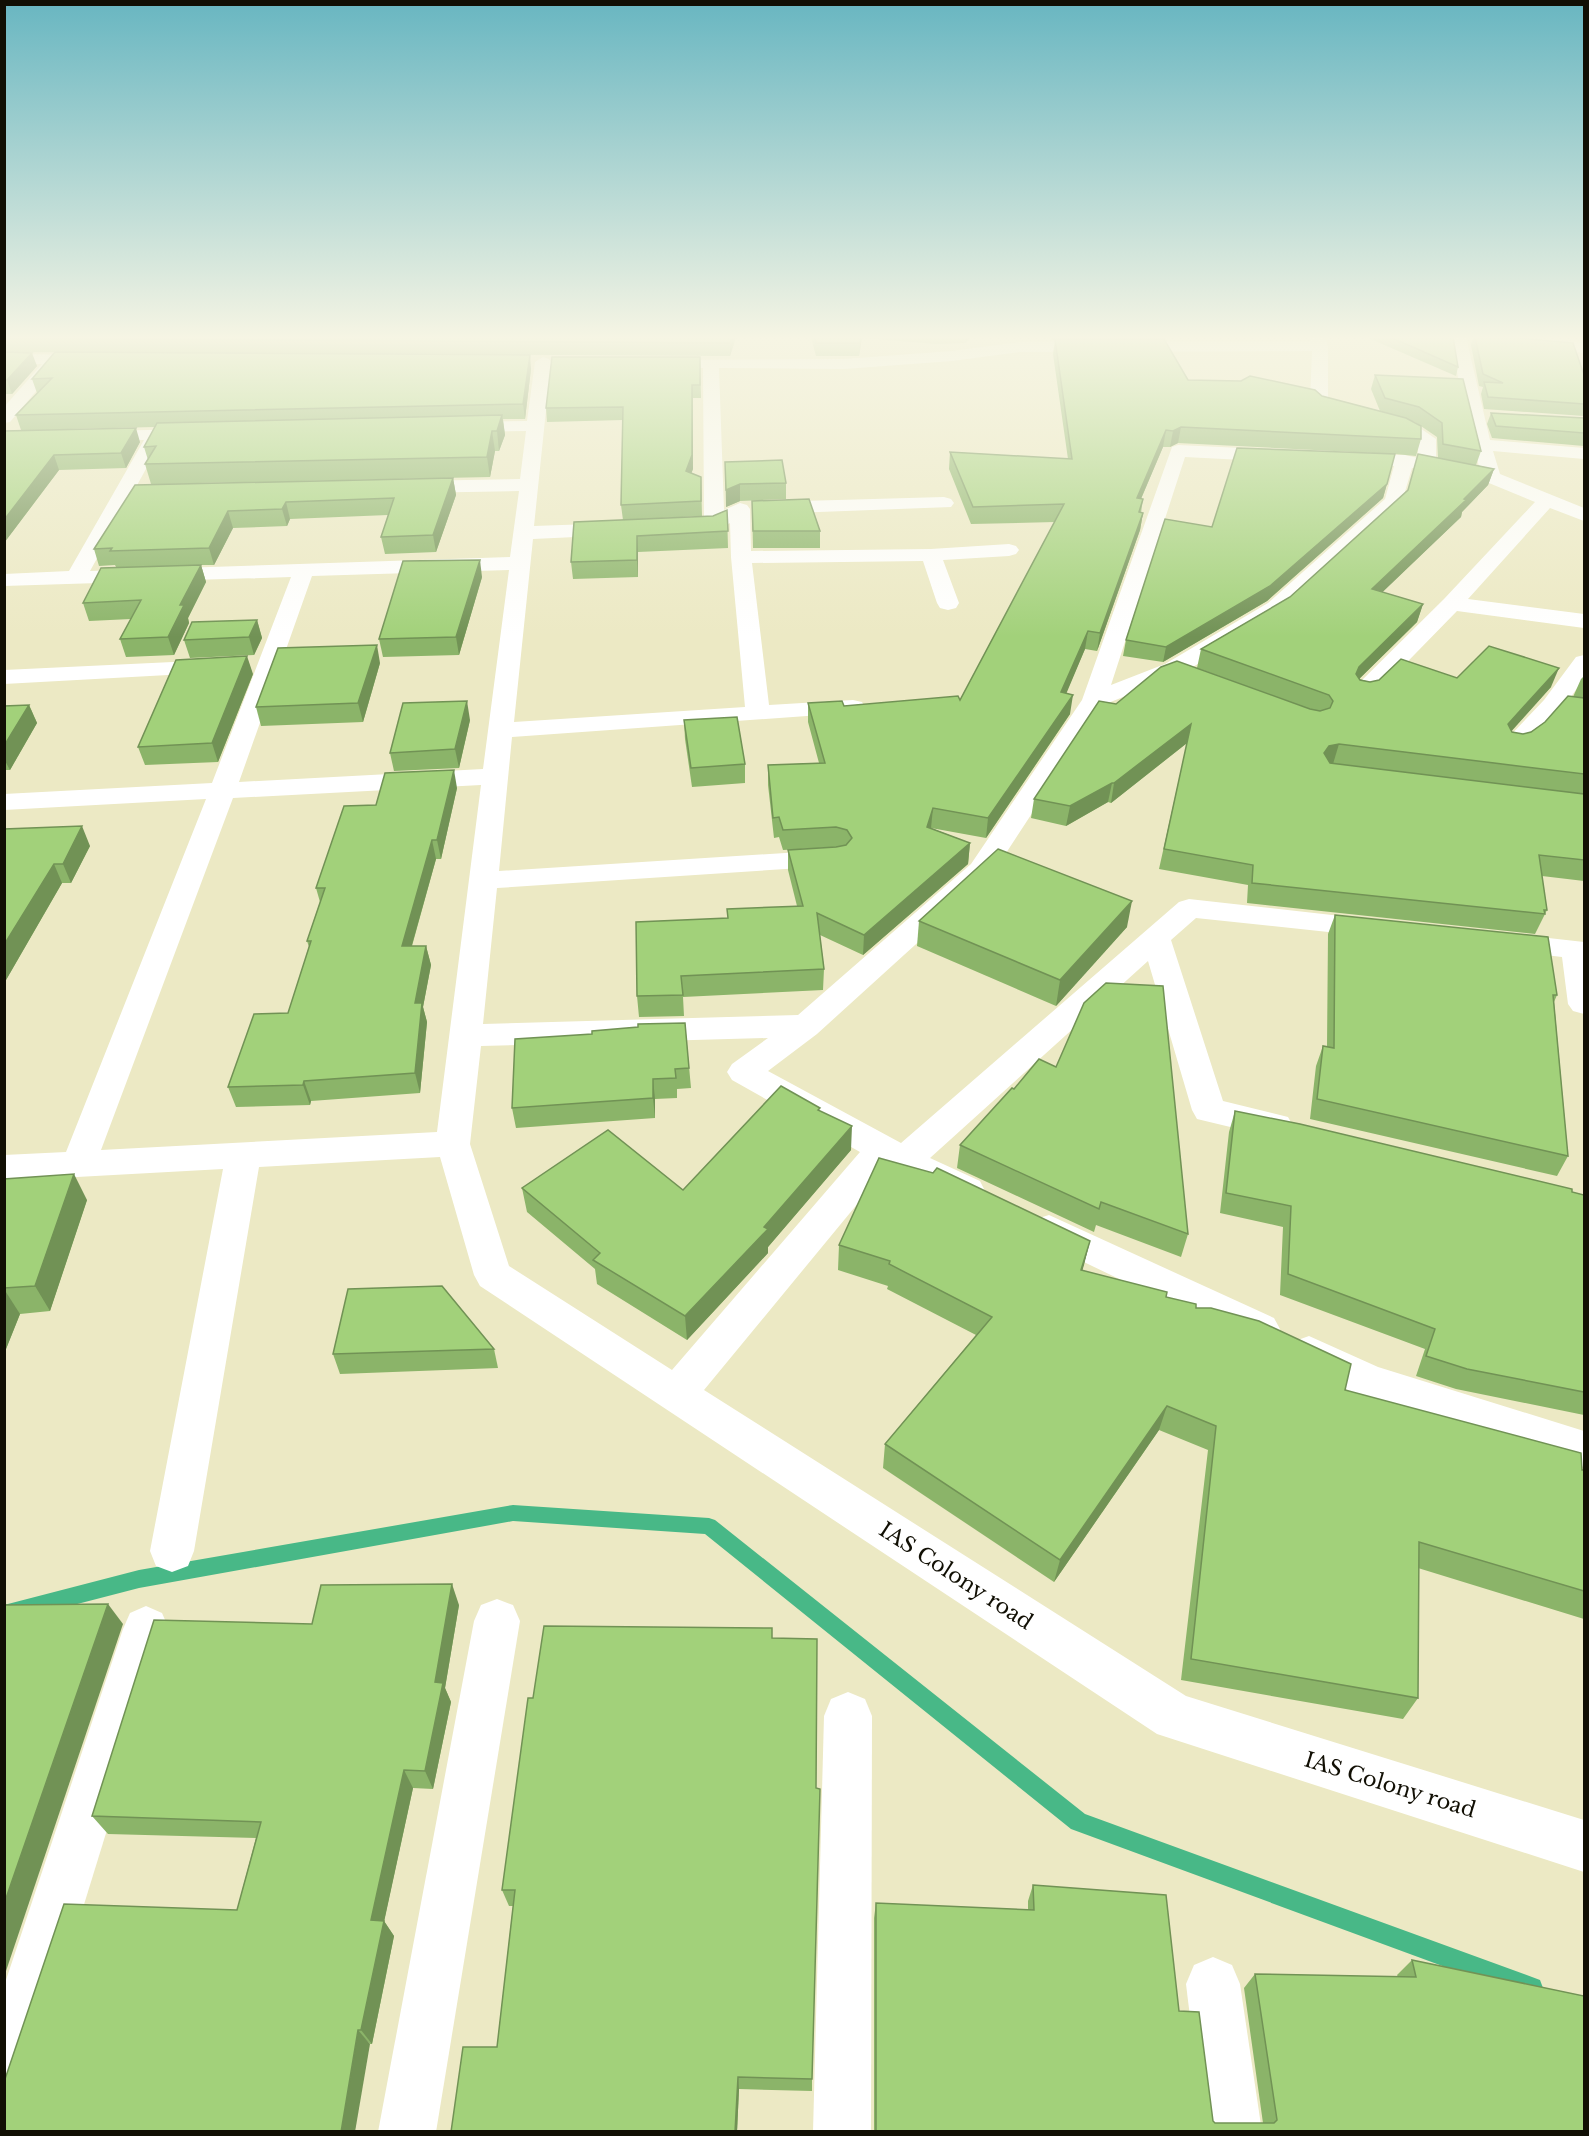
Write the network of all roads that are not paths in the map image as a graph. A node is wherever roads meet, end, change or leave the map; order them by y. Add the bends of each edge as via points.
1 (71, 437) edge
2 (155, 437) edge
3 (535, 437) edge
4 (712, 437) edge
5 (1424, 437) edge
6 (1480, 437) edge
7 (4, 438) edge
8 (1482, 445) junction
9 (1584, 453) edge
10 (1297, 457) edge
11 (1333, 458) edge
12 (1416, 463) junction
13 (1491, 477) junction
14 (530, 485) junction
15 (387, 488) edge
16 (195, 491) edge
17 (123, 493) junction
18 (1546, 501) junction
19 (944, 503) dead end
20 (740, 509) junction
21 (1584, 515) edge
22 (714, 524) junction
23 (666, 526) edge
24 (643, 528) edge
25 (524, 533) junction
26 (1009, 550) dead end
27 (931, 555) junction
28 (741, 557) junction
29 (520, 563) junction
30 (304, 570) junction
31 (76, 577) junction
32 (4, 580) edge
33 (948, 603) dead end
34 (1452, 603) junction
35 (1584, 621) edge
36 (1584, 662) edge
37 (252, 665) junction
38 (1173, 669) junction
39 (4, 677) edge
40 (1205, 681) edge
41 (1364, 692) edge
42 (1094, 700) junction
43 (873, 706) edge
44 (758, 712) junction
45 (502, 730) junction
46 (1515, 745) edge
47 (497, 776) junction
48 (221, 791) junction
49 (4, 802) edge
50 (835, 857) edge
51 (484, 880) junction
52 (1400, 931) edge
53 (1156, 939) junction
54 (1482, 939) edge
55 (1584, 1004) edge
56 (806, 1026) junction
57 (467, 1035) junction
58 (1312, 1134) edge
59 (453, 1144) junction
60 (893, 1155) junction
61 (243, 1157) junction
62 (78, 1165) junction
63 (4, 1168) edge
64 (676, 1394) junction
65 (1584, 1449) edge
66 (172, 1551) dead end
67 (497, 1621) dead end
68 (146, 1629) dead end
69 (848, 1716) dead end
70 (1584, 1846) edge
71 (1213, 1984) dead end
72 (4, 2073) edge
73 (407, 2132) edge
74 (842, 2132) edge
75 (1233, 2132) edge

1 - 7 street
2 - 17 street
3 - 14 street
4 - 22 street
5 - 12 street via 1427,439
6 - 8 street
8 - 9 street
8 - 13 street
10 - 42 street via 1178,451
11 - 12 street
12 - 13 street
12 - 38 street via 1394,501 1276,608
13 - 18 street
14 - 15 street
14 - 25 street
16 - 17 street
17 - 31 street
18 - 21 street
18 - 34 street
19 - 20 street
20 - 22 street
20 - 28 street
22 - 23 street
24 - 25 street
25 - 29 street
26 - 27 street
27 - 28 street
27 - 33 street
28 - 44 street
29 - 30 street
29 - 45 street
30 - 31 street
30 - 37 street
31 - 32 street
34 - 35 street
34 - 41 street
36 - 46 street via 1563,706
37 - 39 street
37 - 48 street
38 - 40 street
38 - 42 street
42 - 56 street via 981,870
43 - 44 street
44 - 45 street
45 - 47 street
47 - 48 street
47 - 51 street
48 - 49 street
48 - 62 street
50 - 51 street
51 - 57 street
52 - 53 street via 1189,908
53 - 58 street via 1209,1110
53 - 60 street
54 - 55 street via 1576,949
56 - 57 street
56 - 60 street via 744,1072
57 - 59 street
59 - 61 street
59 - 64 street, IAS Colony road via 493,1275
60 - 64 street
60 - 65 street via 1368,1381
61 - 62 street
61 - 66 street
62 - 63 street
64 - 70 street, IAS Colony road via 1174,1718
67 - 73 street
68 - 72 street
69 - 74 street
71 - 75 street

